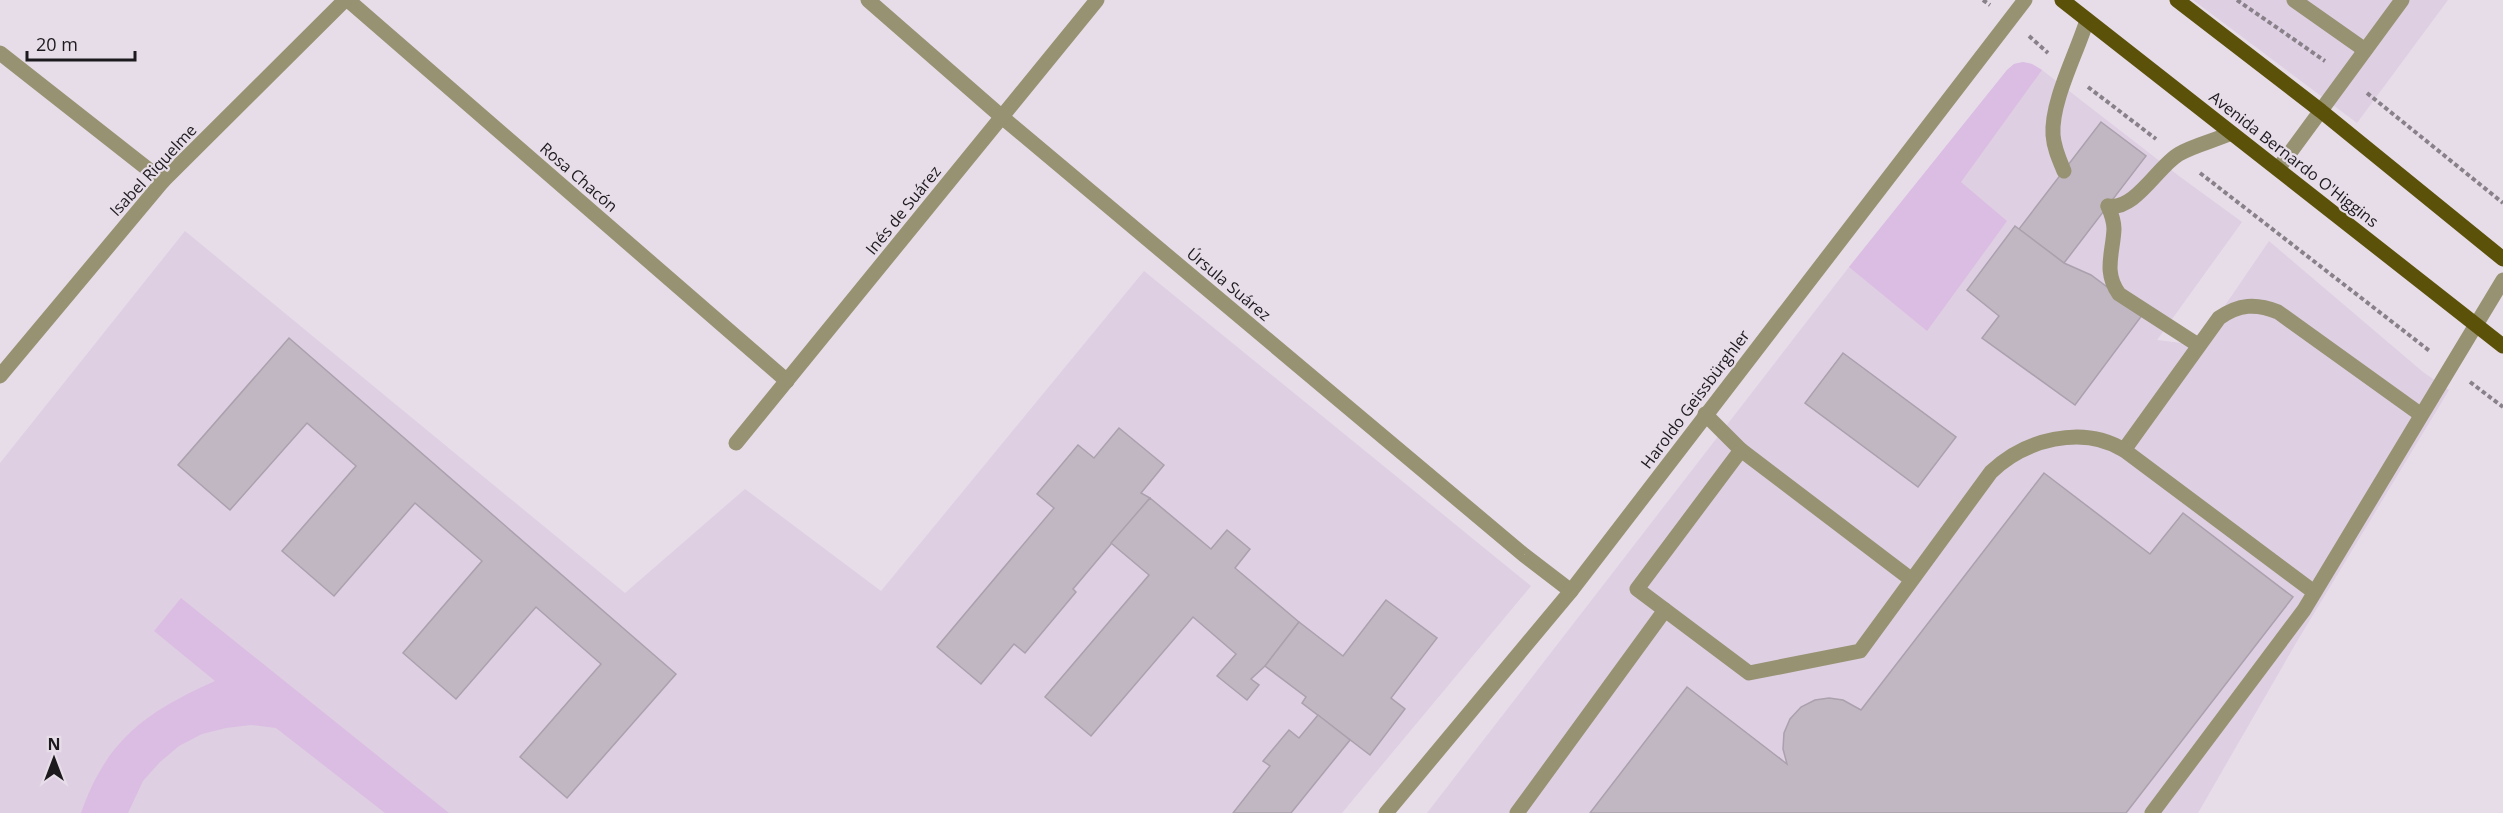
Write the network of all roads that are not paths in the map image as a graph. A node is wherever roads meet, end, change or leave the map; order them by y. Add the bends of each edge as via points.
1 (346, 0) edge
2 (868, 0) edge
3 (1097, 0) edge
4 (2025, 0) edge
5 (2177, 0) edge
6 (2294, 0) edge
7 (2402, 0) edge
8 (2068, 2) edge
9 (2087, 20) junction
10 (2365, 50) junction
11 (0, 53) edge
12 (2321, 111) junction
13 (1002, 117) junction
14 (2231, 133) junction
15 (2278, 169) junction
16 (2064, 171) dead end
17 (163, 181) junction
18 (2503, 259) edge
19 (2503, 280) edge
20 (2477, 325) junction
21 (2198, 345) junction
22 (2503, 346) edge
23 (1, 371) edge
24 (787, 381) junction
25 (1705, 414) junction
26 (2420, 414) junction
27 (736, 443) dead end
28 (1741, 450) junction
29 (2124, 450) junction
30 (1912, 580) junction
31 (1571, 591) junction
32 (2314, 592) junction
33 (1665, 610) junction
34 (1386, 813) edge
35 (1516, 813) edge
36 (2152, 813) edge

1 - 17 street, Isabel Riquelme
1 - 24 street, Rosa Chacón
2 - 13 street, Úrsula Suárez
3 - 13 street, Inés de Suárez
4 - 25 street, Haroldo Geissbürghler
5 - 12 main road
6 - 10 street
7 - 10 street
8 - 9 main road, Avenida Bernardo O'Higgins
9 - 14 main road, Avenida Bernardo O'Higgins
9 - 16 street via 2054,118 2056,154
10 - 12 street
11 - 17 street
12 - 15 street
12 - 18 main road
13 - 24 street, Inés de Suárez
13 - 31 street, Úrsula Suárez
14 - 15 main road, Avenida Bernardo O'Higgins
14 - 21 street via 2177,155 2129,201 2108,206 2114,230 2109,266 2112,284 2119,294
15 - 20 main road, Avenida Bernardo O'Higgins
17 - 23 street, Isabel Riquelme
19 - 20 street
20 - 22 main road, Avenida Bernardo O'Higgins
20 - 26 street
21 - 26 street via 2230,310 2253,305 2266,307
21 - 29 street
24 - 27 street, Inés de Suárez
25 - 28 street
25 - 31 street, Haroldo Geissbürghler
26 - 32 street
28 - 30 street
28 - 33 street via 1637,589
29 - 30 street via 2077,437 2035,443 2005,458 1973,494
29 - 32 street
30 - 33 street via 1860,651 1749,673
31 - 34 street, Haroldo Geissbürghler
32 - 36 street
33 - 35 street

